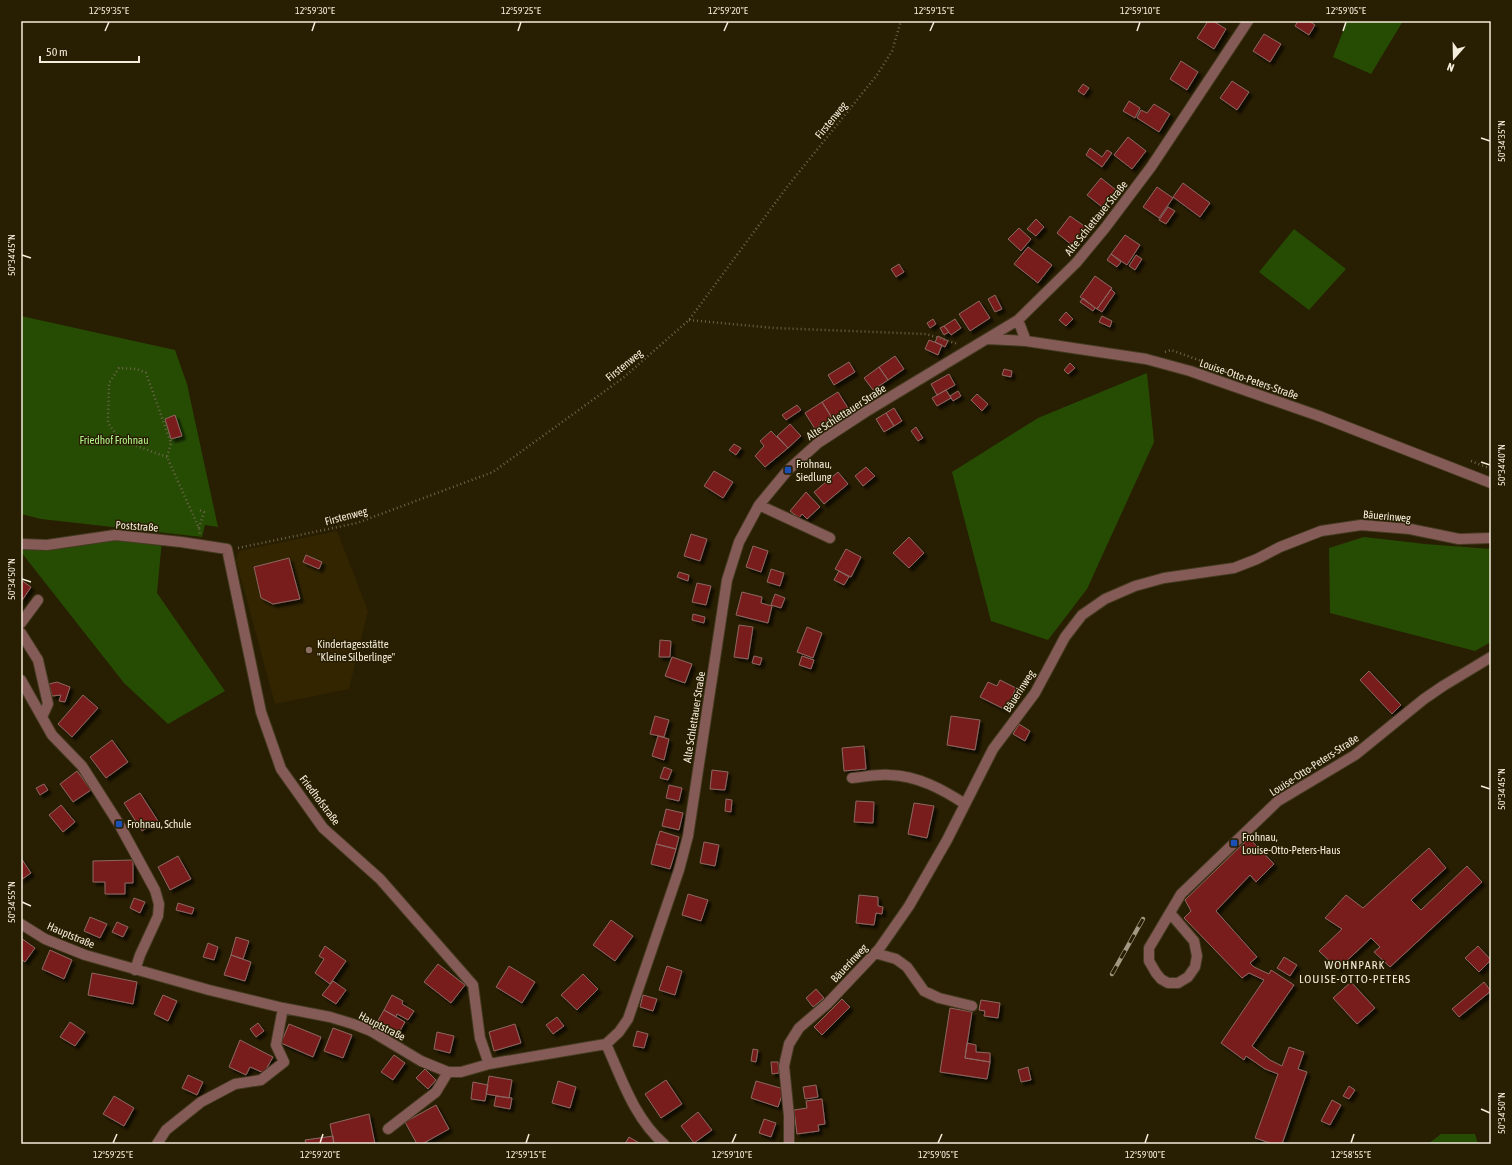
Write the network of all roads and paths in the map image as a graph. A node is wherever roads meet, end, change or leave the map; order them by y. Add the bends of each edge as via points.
1 (901, 21) edge
2 (1248, 21) edge
3 (689, 320) junction
4 (1018, 320) junction
5 (988, 339) junction
6 (1026, 341) junction
7 (972, 348) junction
8 (167, 457) junction
9 (1491, 483) edge
10 (759, 505) junction
11 (200, 510) dead end
12 (199, 528) junction
13 (830, 538) dead end
14 (1491, 538) edge
15 (21, 544) edge
16 (201, 545) junction
17 (228, 550) junction
18 (38, 600) dead end
19 (21, 623) edge
20 (21, 633) edge
21 (1491, 657) edge
22 (21, 680) edge
23 (42, 717) junction
24 (852, 778) dead end
25 (965, 804) junction
26 (1170, 913) junction
27 (21, 915) edge
28 (23, 925) edge
29 (875, 953) junction
30 (135, 970) junction
31 (972, 1006) dead end
32 (283, 1008) junction
33 (606, 1044) junction
34 (489, 1064) junction
35 (448, 1072) junction
36 (388, 1129) dead end
37 (157, 1144) edge
38 (664, 1144) edge
39 (789, 1144) edge

1 - 3 path, Firstenweg via 892,51 877,75 787,187
2 - 4 street, Alte Schlettauer Straße via 1151,167 1105,228 1076,263
3 - 7 path via 774,328 926,334
3 - 17 path, Firstenweg via 623,378 493,472 357,523
4 - 5 street, Alte Schlettauer Straße
4 - 6 street
5 - 6 street, Louise-Otto-Peters-Straße
5 - 7 street, Alte Schlettauer Straße
6 - 9 street, Louise-Otto-Peters-Straße via 1146,358 1190,371
7 - 10 street, Alte Schlettauer Straße via 818,443 788,470
8 - 8 path via 171,443 146,373 136,369 119,368 110,383 108,423 120,440
8 - 12 path
10 - 13 street
10 - 33 street, Alte Schlettauer Straße via 739,542 727,580 688,836 679,870 628,1019
11 - 12 path via 204,512
12 - 16 path
14 - 25 street, Bäuerinweg via 1459,539 1410,529 1361,525 1321,531 1234,568 1164,578 1135,586 1105,599 1082,615 1064,636 1035,693 992,749
15 - 16 street, Poststraße via 47,545 115,535
16 - 17 street, Poststraße
17 - 34 street, Friedhofstraße via 262,712 281,769 323,828 380,879 473,985 480,1038
18 - 19 street
20 - 23 street via 38,660 48,704
21 - 26 street, Louise-Otto-Peters-Straße via 1424,699 1355,754 1278,801 1181,894
22 - 23 street
23 - 30 street via 52,735 82,766 119,824 155,890 159,904 158,916
24 - 25 street via 889,774 919,780 942,789
25 - 29 street, Bäuerinweg via 908,906
26 - 26 street, Louise-Otto-Peters-Straße via 1149,948 1149,961 1161,979 1168,983 1178,983 1188,977 1196,967 1197,956 1194,942
27 - 28 street, Hauptstraße
28 - 30 street, Hauptstraße via 45,939 85,955
29 - 31 street via 896,959 907,967 924,991 939,998
29 - 39 street, Bäuerinweg via 827,1004 799,1028 789,1044 784,1066 790,1116
30 - 32 street, Hauptstraße
32 - 35 street, Hauptstraße via 330,1016 353,1024 371,1031 420,1061
32 - 37 street via 276,1045 284,1062 261,1080 235,1084 201,1102 166,1130
33 - 34 street, Hauptstraße
33 - 38 street via 633,1105 654,1135
34 - 35 street, Hauptstraße via 461,1072
35 - 36 street via 436,1092

